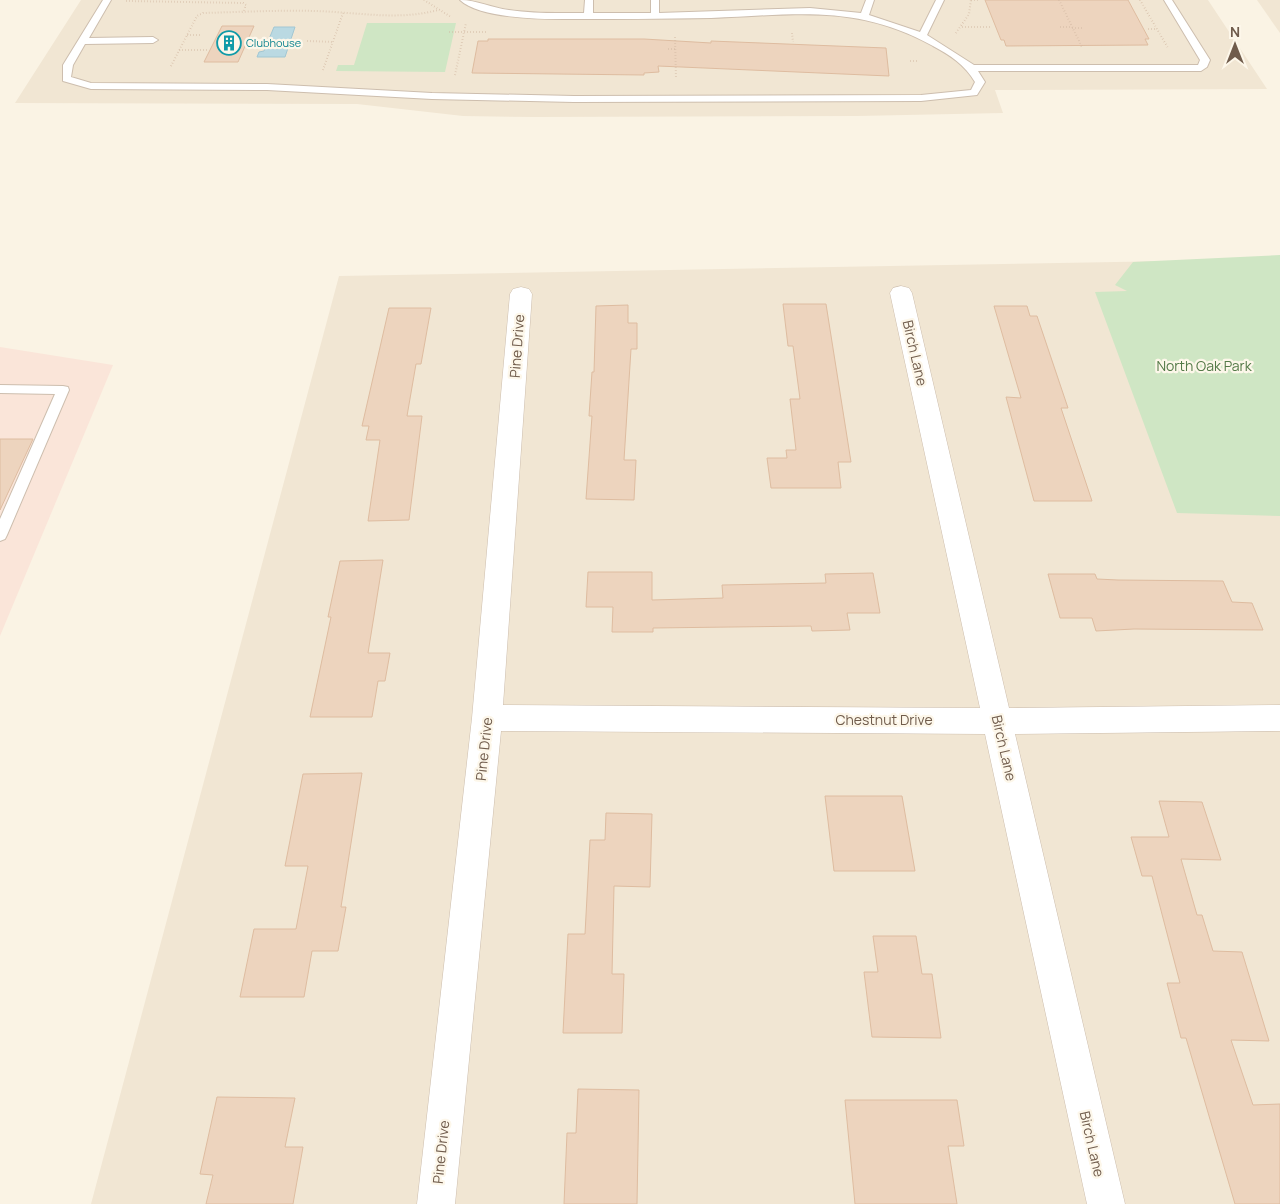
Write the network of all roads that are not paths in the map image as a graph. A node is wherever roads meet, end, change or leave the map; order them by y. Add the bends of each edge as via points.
1 (107, 0) edge
2 (464, 0) edge
3 (589, 0) edge
4 (655, 0) edge
5 (870, 0) edge
6 (940, 0) edge
7 (1168, 0) edge
8 (588, 16) junction
9 (655, 16) junction
10 (864, 16) junction
11 (922, 36) junction
12 (153, 40) dead end
13 (83, 41) junction
14 (972, 68) junction
15 (901, 293) dead end
16 (521, 294) dead end
17 (0, 389) edge
18 (0, 534) edge
19 (488, 718) junction
20 (1280, 718) edge
21 (998, 721) junction
22 (436, 1204) edge
23 (1106, 1204) edge

1 - 13 lane
2 - 8 lane via 516,14
3 - 8 lane
4 - 9 lane
5 - 10 lane
6 - 11 lane
7 - 14 lane via 1205,60 1200,68
8 - 9 lane
9 - 10 lane via 831,12
10 - 11 lane
11 - 14 lane
12 - 13 lane
13 - 14 lane via 68,65 66,79 91,86 267,87 565,99 921,98 974,93 980,82
15 - 21 street, Birch Lane
16 - 19 street, Pine Drive
17 - 18 lane via 63,390
19 - 21 street, Chestnut Drive
19 - 22 street, Pine Drive
20 - 21 street, Chestnut Drive
21 - 23 street, Birch Lane

